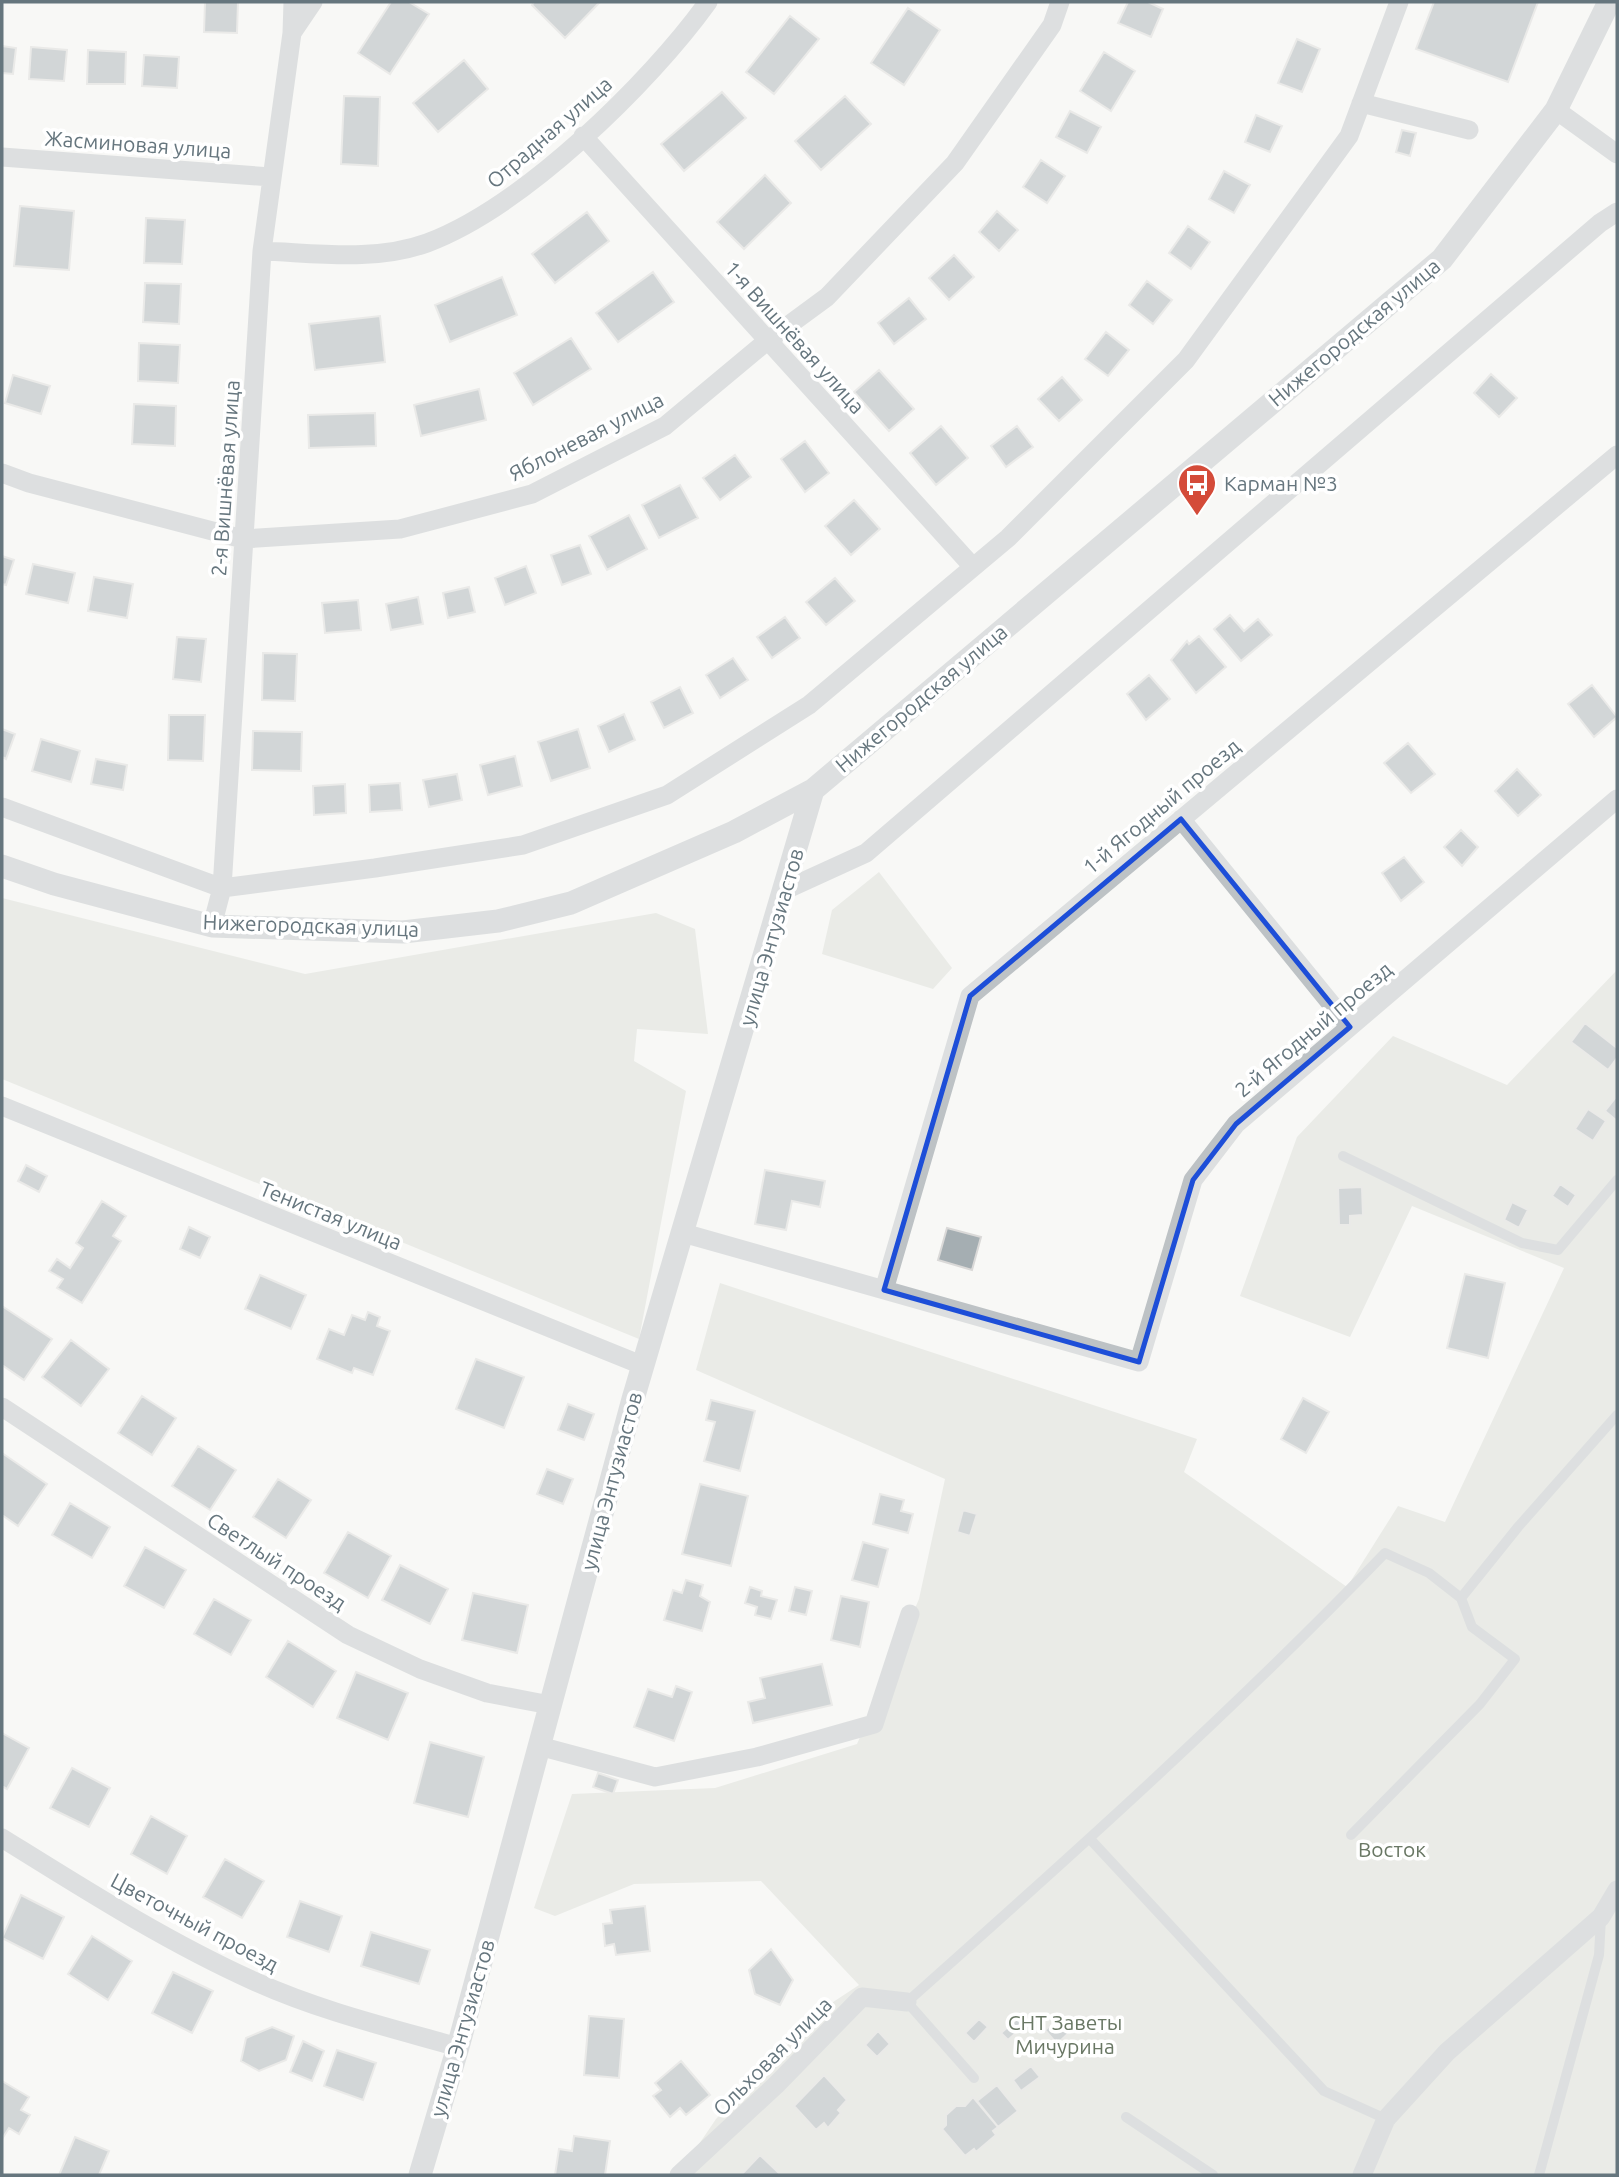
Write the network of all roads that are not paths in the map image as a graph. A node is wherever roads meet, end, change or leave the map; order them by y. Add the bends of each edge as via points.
1 (293, 2) edge
2 (313, 2) edge
3 (708, 2) edge
4 (1060, 2) edge
5 (1399, 2) edge
6 (1609, 2) edge
7 (292, 33) junction
8 (1361, 103) junction
9 (1556, 110) junction
10 (1469, 130) dead end
11 (583, 136) junction
12 (1617, 153) edge
13 (2, 157) edge
14 (271, 177) junction
15 (1617, 212) edge
16 (262, 251) junction
17 (767, 341) junction
18 (1617, 455) edge
19 (2, 473) edge
20 (243, 539) junction
21 (973, 567) junction
22 (813, 790) junction
23 (1617, 799) edge
24 (2, 807) edge
25 (1181, 819) junction
26 (2, 866) edge
27 (222, 888) junction
28 (785, 890) junction
29 (212, 926) junction
30 (1350, 1027) junction
31 (2, 1107) edge
32 (1343, 1157) dead end
33 (1617, 1180) edge
34 (683, 1233) junction
35 (884, 1290) junction
36 (644, 1366) junction
37 (2, 1407) edge
38 (1617, 1415) edge
39 (1461, 1598) junction
40 (910, 1614) dead end
41 (550, 1705) junction
42 (539, 1746) junction
43 (1351, 1835) dead end
44 (2, 1838) edge
45 (1090, 1839) junction
46 (1617, 1890) edge
47 (1601, 1917) junction
48 (907, 2002) junction
49 (458, 2047) junction
50 (974, 2078) dead end
51 (1126, 2117) dead end
52 (1386, 2119) junction
53 (420, 2175) edge
54 (678, 2175) edge
55 (1213, 2175) edge
56 (1362, 2175) edge
57 (1539, 2175) edge

1 - 7 street, 2-я Вишнёвая улица
2 - 7 street, 2-я Вишнёвая улица
3 - 11 street, Отрадная улица via 685,34
4 - 17 street, Яблоневая улица via 1052,25 955,163 827,297
5 - 8 street
6 - 9 street, Нижегородская улица
7 - 14 street, 2-я Вишнёвая улица
8 - 10 street
8 - 21 street via 1349,136 1186,360 1008,538
9 - 12 street
9 - 22 street, Нижегородская улица via 1442,259
11 - 16 street, Отрадная улица via 500,205 426,243 373,254
11 - 17 street, 1-я Вишнёвая улица
13 - 14 street, Жасминовая улица
14 - 16 street, 2-я Вишнёвая улица
15 - 28 street via 866,853
16 - 20 street, 2-я Вишнёвая улица
17 - 20 street, Яблоневая улица via 665,426 532,494 400,529
17 - 21 street, 1-я Вишнёвая улица
18 - 25 street, 1-й Ягодный проезд
19 - 20 street, Яблоневая улица
20 - 27 street, 2-я Вишнёвая улица
21 - 27 street via 809,705 667,795 523,845
22 - 28 street, улица Энтузиастов
22 - 29 street, Нижегородская улица via 734,832 571,903 498,921 403,932
23 - 30 street, 2-й Ягодный проезд
24 - 27 street
25 - 30 street
25 - 35 street, 1-й Ягодный проезд via 970,996
26 - 29 street, Нижегородская улица
27 - 29 street, 2-я Вишнёвая улица
28 - 34 street, улица Энтузиастов
30 - 35 street, 2-й Ягодный проезд via 1236,1124 1193,1180 1139,1363
31 - 36 street, Тенистая улица
32 - 33 lane via 1522,1243 1558,1250
34 - 35 street
34 - 36 street, улица Энтузиастов
36 - 41 street, улица Энтузиастов
37 - 41 street, Светлый проезд via 348,1635 420,1669 487,1693
38 - 39 lane
39 - 43 lane via 1472,1627 1515,1659 1480,1704
39 - 45 lane via 1429,1573 1385,1553 1294,1647
40 - 42 street via 874,1724 757,1757 655,1776
41 - 42 street, улица Энтузиастов
42 - 49 street, улица Энтузиастов
44 - 49 street, Цветочный проезд via 175,1942 257,1983 359,2020
45 - 48 lane
45 - 52 lane via 1324,2091
46 - 47 street
47 - 52 street via 1447,2052
47 - 57 lane via 1599,1955
48 - 50 lane
48 - 54 street, Ольховая улица via 862,1997
49 - 53 street, улица Энтузиастов
51 - 55 lane
52 - 56 street

